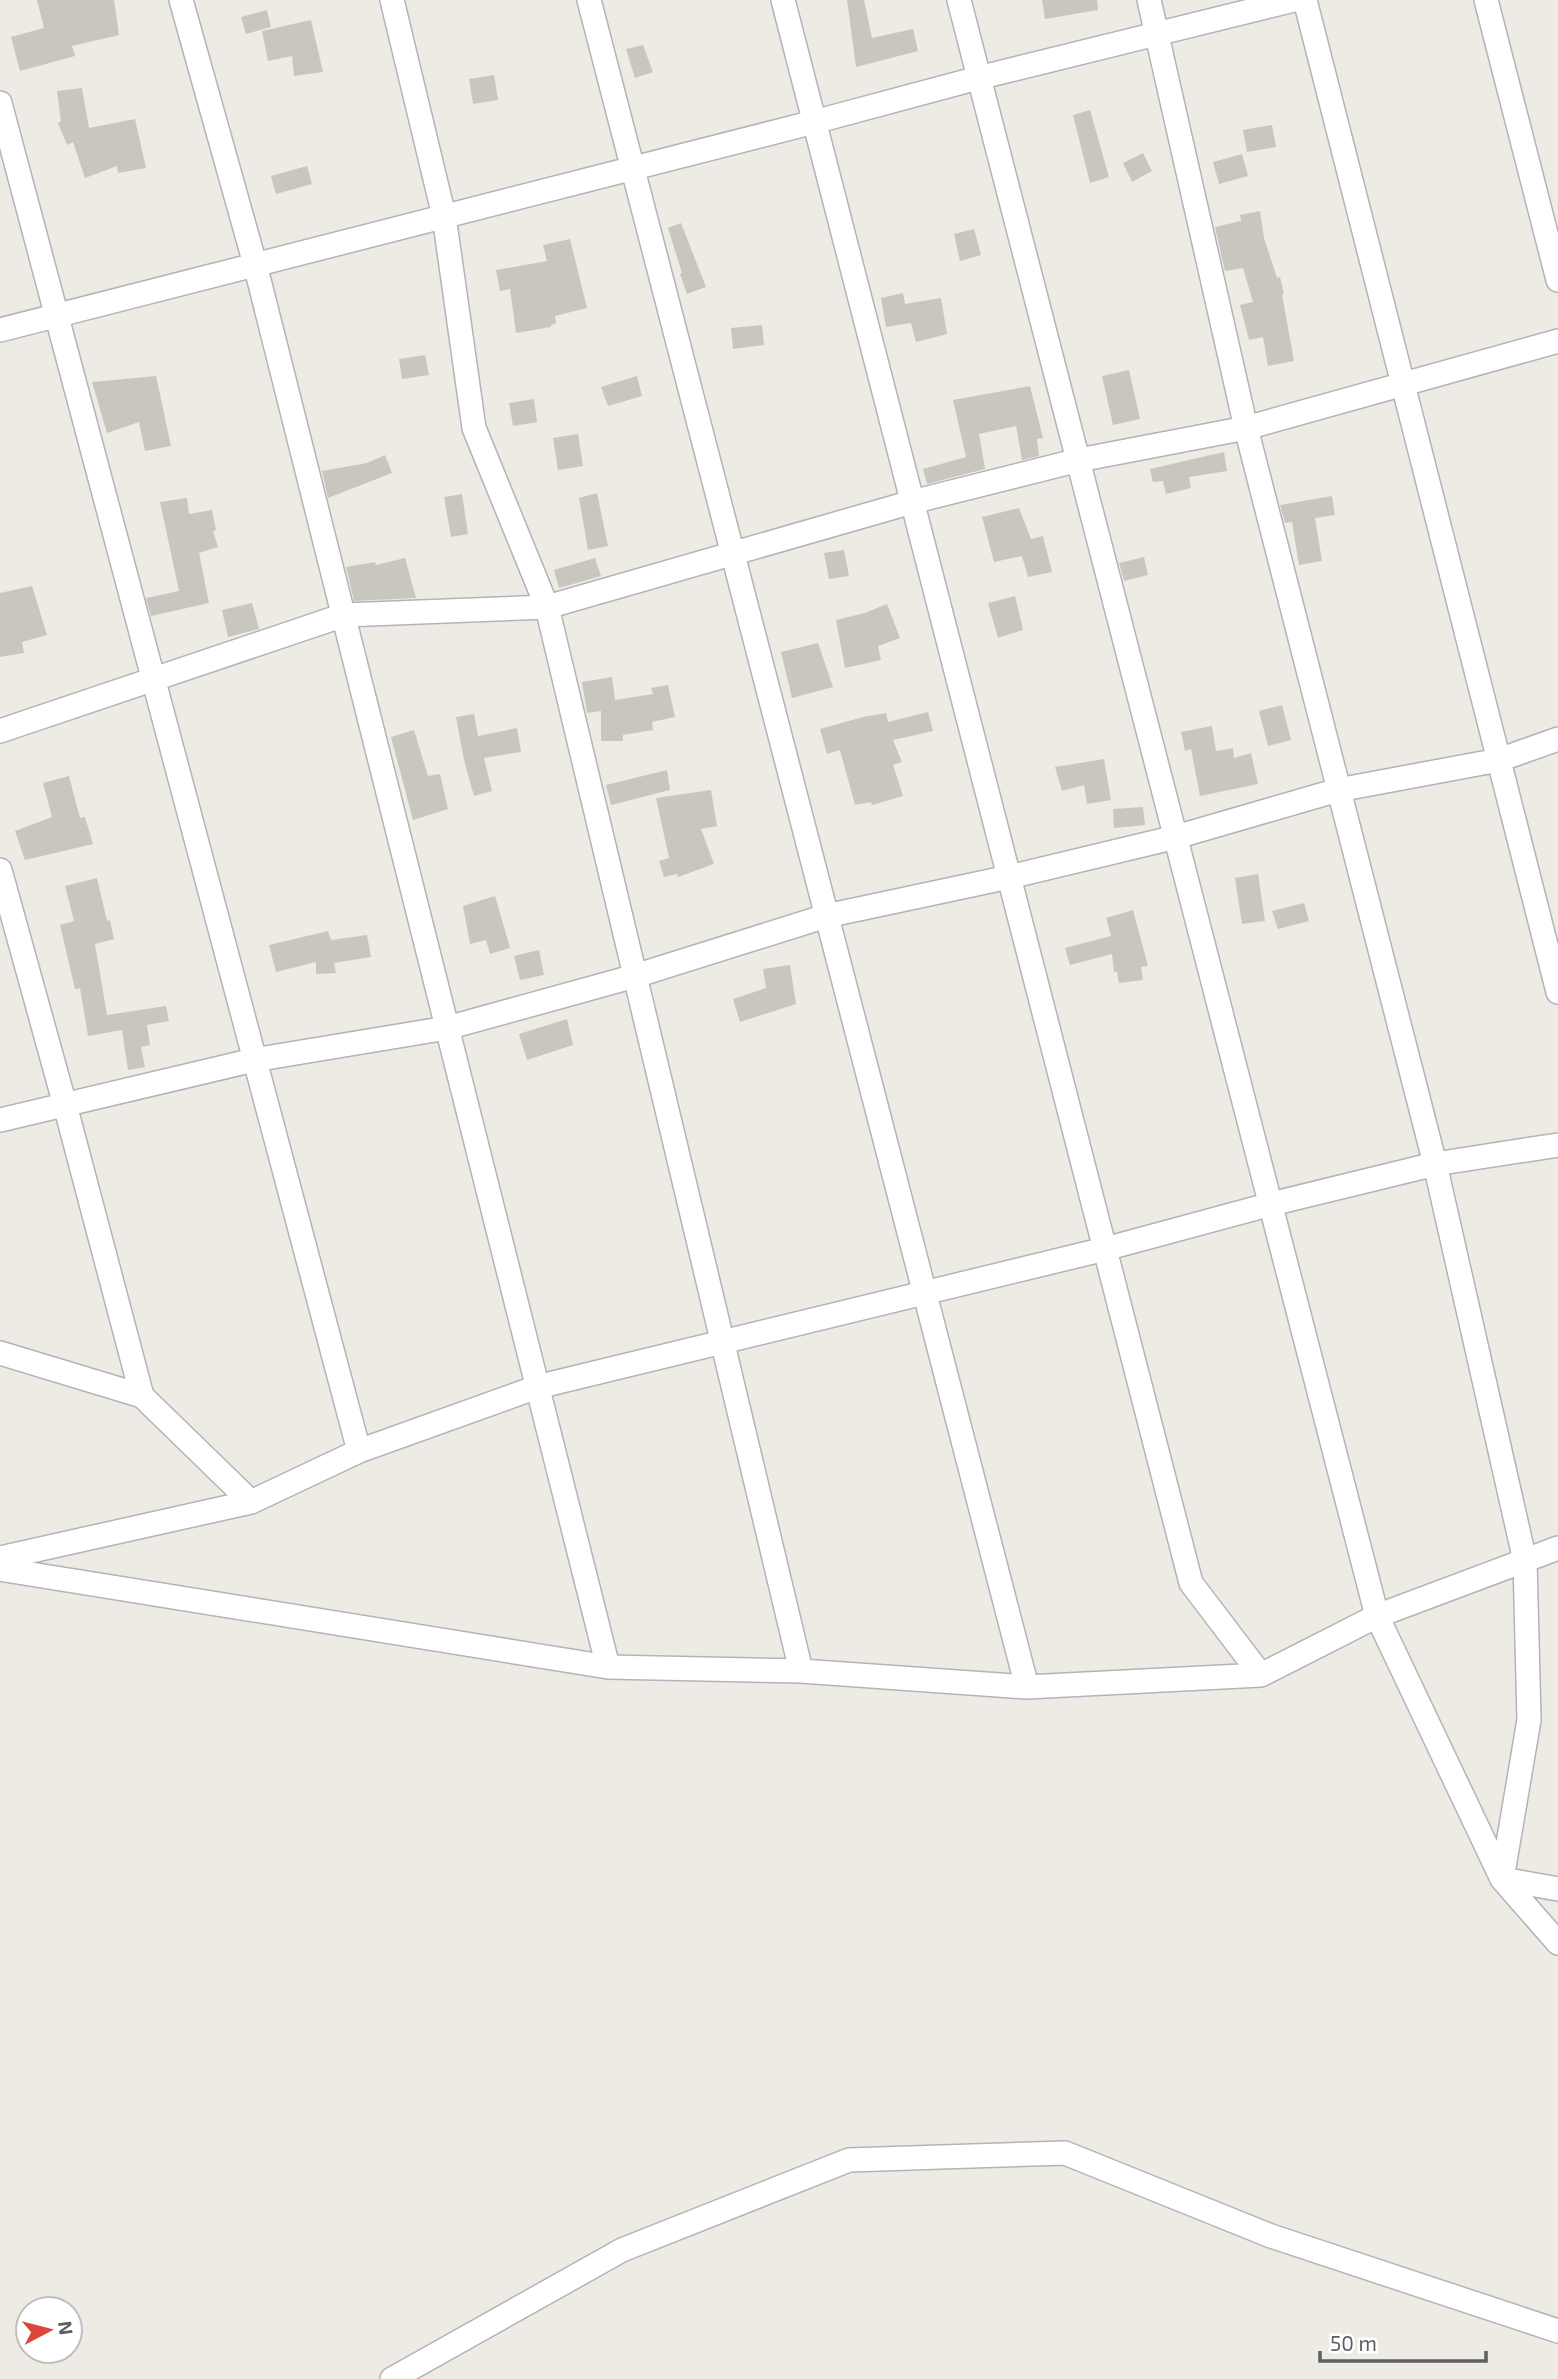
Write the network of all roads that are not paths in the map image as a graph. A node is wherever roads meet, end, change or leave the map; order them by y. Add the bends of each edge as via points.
1 (181, 0) edge
2 (392, 0) edge
3 (589, 0) edge
4 (783, 0) edge
5 (959, 0) edge
6 (1149, 0) edge
7 (1294, 0) edge
8 (1305, 0) edge
9 (1486, 0) edge
10 (1158, 34) junction
11 (978, 78) junction
12 (0, 103) edge
13 (814, 122) junction
14 (632, 168) junction
15 (443, 216) junction
16 (255, 264) junction
17 (1558, 280) edge
18 (55, 315) junction
19 (0, 330) edge
20 (1558, 341) edge
21 (1403, 385) junction
22 (1246, 428) junction
23 (1079, 460) junction
24 (912, 502) junction
25 (732, 553) junction
26 (547, 607) junction
27 (344, 615) junction
28 (153, 681) junction
29 (0, 731) edge
30 (1558, 739) edge
31 (1499, 760) junction
32 (1338, 790) junction
33 (1176, 837) junction
34 (0, 870) edge
35 (1009, 877) junction
36 (827, 916) junction
37 (635, 976) junction
38 (1558, 992) edge
39 (447, 1028) junction
40 (254, 1060) junction
41 (65, 1105) junction
42 (0, 1120) edge
43 (1558, 1145) edge
44 (1435, 1164) junction
45 (1271, 1204) junction
46 (1105, 1249) junction
47 (924, 1292) junction
48 (722, 1342) junction
49 (0, 1353) edge
50 (537, 1387) junction
51 (142, 1396) junction
52 (359, 1451) junction
53 (251, 1502) junction
54 (1558, 1548) edge
55 (0, 1558) edge
56 (1525, 1561) junction
57 (0, 1569) edge
58 (1377, 1616) junction
59 (608, 1667) junction
60 (801, 1671) junction
61 (1261, 1675) junction
62 (1027, 1687) junction
63 (1502, 1879) junction
64 (1558, 1889) edge
65 (1558, 1943) edge
66 (1558, 2331) edge
67 (392, 2379) edge

1 - 16 street
2 - 15 street
3 - 14 street
4 - 13 street
5 - 11 street
6 - 10 street
7 - 10 street
8 - 21 street
9 - 17 street
10 - 11 street
10 - 22 street
11 - 13 street
11 - 23 street
12 - 18 street
13 - 14 street
13 - 24 street
14 - 15 street
14 - 25 street
15 - 16 street
15 - 26 street via 474,428
16 - 18 street
16 - 27 street
18 - 19 street
18 - 28 street
20 - 21 street
21 - 22 street
21 - 31 street
22 - 23 street
22 - 32 street
23 - 24 street
23 - 33 street
24 - 25 street
24 - 35 street
25 - 26 street
25 - 36 street
26 - 27 street
26 - 37 street
27 - 28 street
27 - 39 street
28 - 29 street
28 - 40 street
30 - 31 street
31 - 32 street
31 - 38 street
32 - 33 street
32 - 44 street
33 - 35 street
33 - 45 street
34 - 41 street
35 - 36 street
35 - 46 street
36 - 37 street
36 - 47 street
37 - 39 street
37 - 48 street
39 - 40 street
39 - 50 street
40 - 41 street
40 - 52 street
41 - 42 street
41 - 51 street
43 - 44 street
44 - 45 street
44 - 56 street
45 - 46 street
45 - 58 street
46 - 47 street
46 - 61 street via 1191,1583
47 - 48 street
47 - 62 street
48 - 50 street
48 - 60 street
49 - 51 street
50 - 52 street
50 - 59 street
51 - 53 street
52 - 53 street
53 - 55 street
54 - 56 street
56 - 58 street
56 - 63 street via 1529,1720
57 - 59 street
58 - 61 street
58 - 63 street
59 - 60 street
60 - 62 street
61 - 62 street
63 - 64 street
63 - 65 street
66 - 67 street via 1271,2236 1066,2153 849,2160 622,2250

